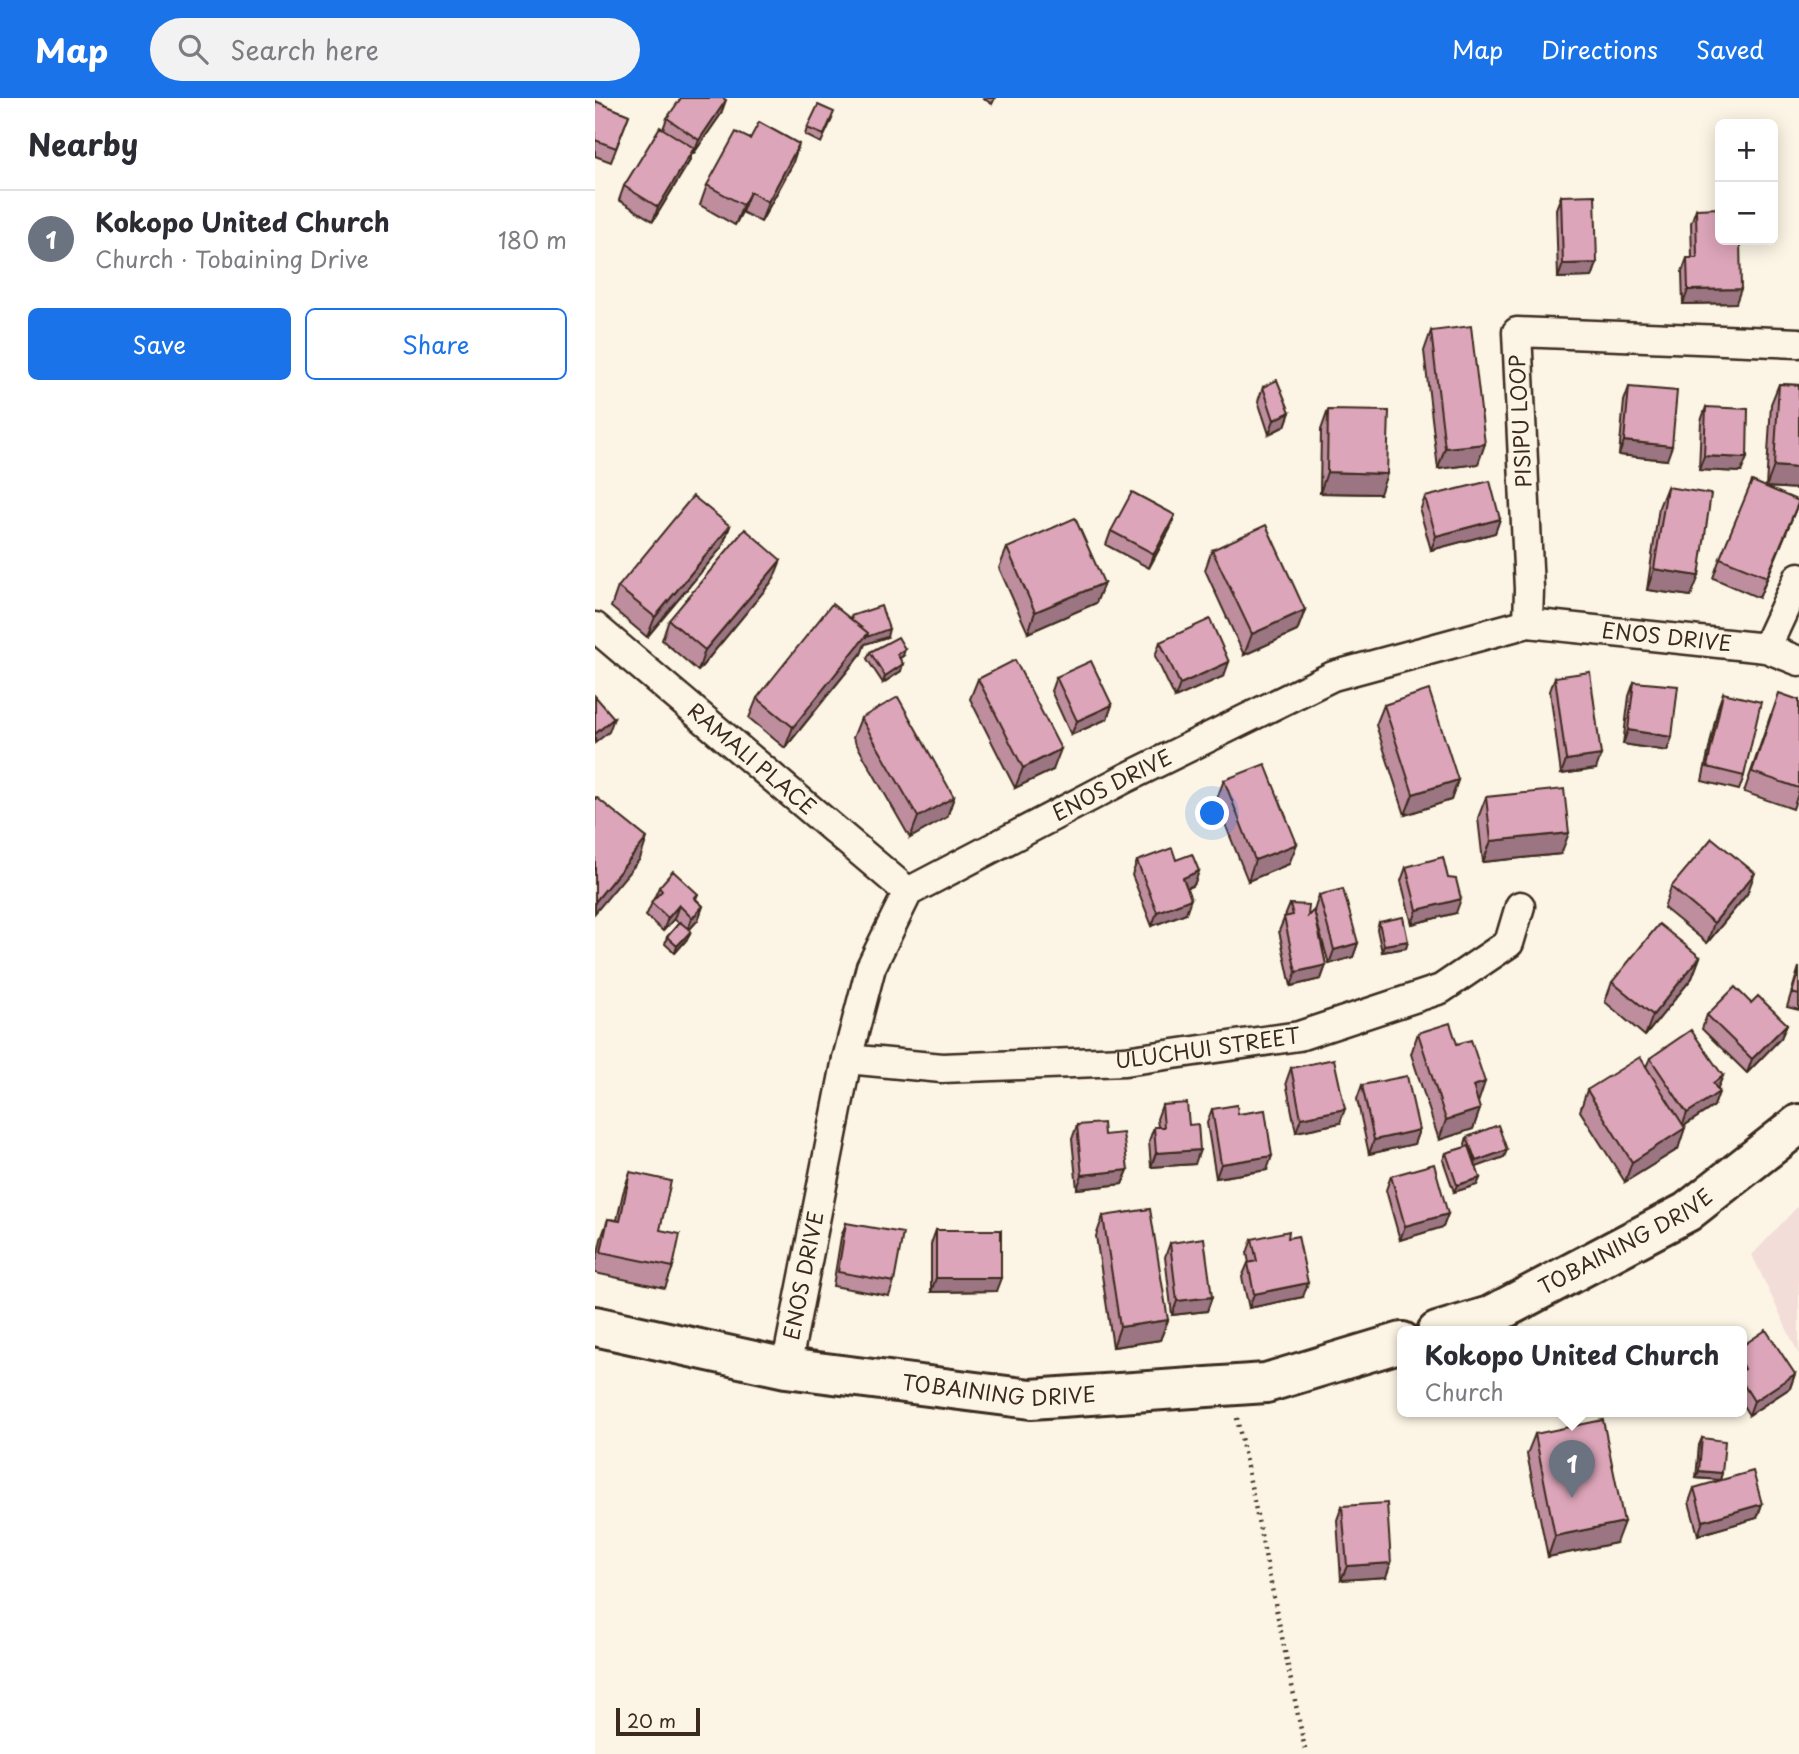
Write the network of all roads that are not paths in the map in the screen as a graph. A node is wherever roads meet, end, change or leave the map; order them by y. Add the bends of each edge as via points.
1 (1799, 343) edge
2 (1799, 577) edge
3 (1528, 623) junction
4 (595, 627) edge
5 (1766, 648) junction
6 (1799, 661) edge
7 (908, 892) junction
8 (1520, 906) dead end
9 (847, 1059) junction
10 (1799, 1124) edge
11 (595, 1326) edge
12 (1457, 1326) edge
13 (1397, 1344) edge
14 (786, 1368) junction

1 - 3 street, PISIPU LOOP via 1517,332
2 - 5 street
3 - 5 street, ENOS DRIVE
3 - 7 street, ENOS DRIVE via 1333,676
4 - 7 street, RAMALI PLACE
5 - 6 street, ENOS DRIVE
7 - 9 street, ENOS DRIVE via 871,967
8 - 9 street, ULUCHUI STREET via 1509,943 1441,989 1299,1036 1125,1061 941,1068
9 - 14 street, ENOS DRIVE
10 - 12 street, TOBAINING DRIVE via 1687,1212 1490,1316
11 - 14 street, TOBAINING DRIVE
13 - 14 street, TOBAINING DRIVE via 1266,1384 1031,1399

